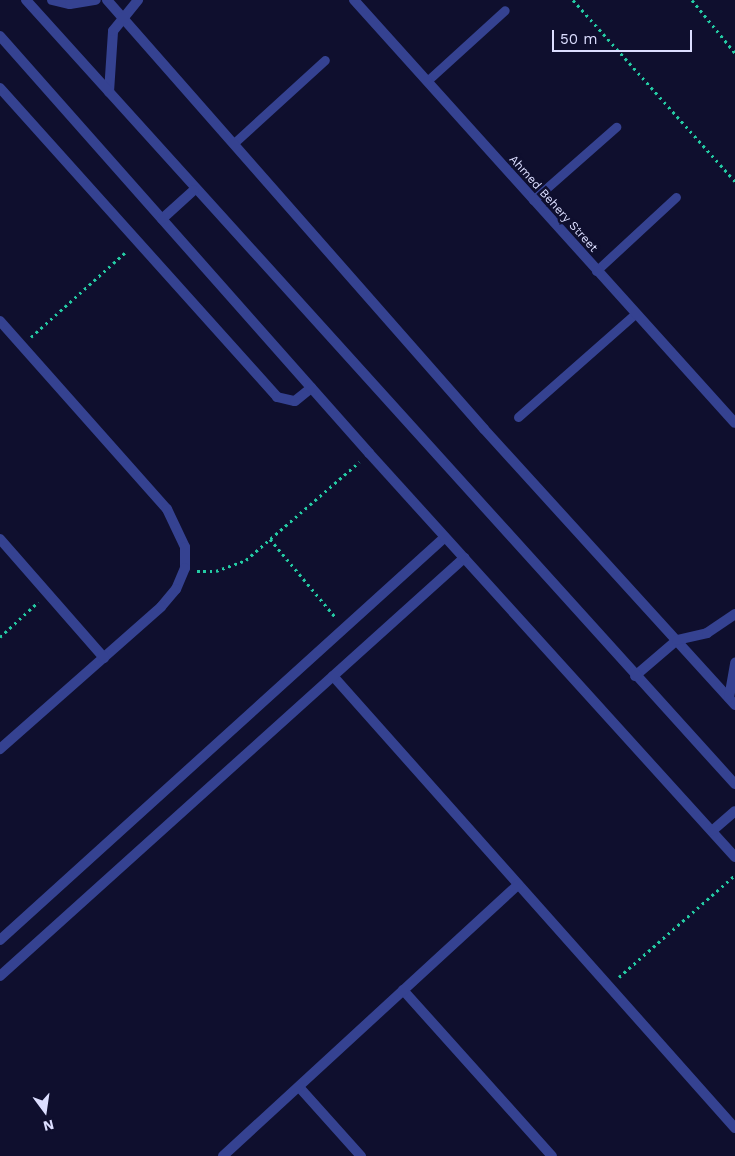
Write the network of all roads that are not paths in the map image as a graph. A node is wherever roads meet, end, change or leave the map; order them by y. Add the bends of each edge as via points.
1 (26, 0) edge
2 (52, 0) edge
3 (96, 0) edge
4 (107, 0) edge
5 (138, 0) edge
6 (354, 0) edge
7 (505, 10) dead end
8 (121, 16) junction
9 (0, 36) edge
10 (325, 60) dead end
11 (427, 81) junction
12 (0, 88) edge
13 (109, 92) junction
14 (616, 127) dead end
15 (234, 143) junction
16 (194, 190) junction
17 (676, 197) dead end
18 (533, 200) junction
19 (162, 219) junction
20 (596, 271) junction
21 (635, 314) junction
22 (0, 321) edge
23 (312, 388) junction
24 (518, 417) dead end
25 (735, 423) edge
26 (445, 537) junction
27 (0, 539) edge
28 (464, 558) junction
29 (735, 614) edge
30 (677, 640) junction
31 (104, 658) junction
32 (735, 663) edge
33 (333, 676) junction
34 (635, 676) junction
35 (732, 702) edge
36 (1, 747) edge
37 (735, 784) edge
38 (735, 811) edge
39 (712, 832) junction
40 (735, 857) edge
41 (518, 885) junction
42 (0, 940) edge
43 (0, 976) edge
44 (403, 990) junction
45 (298, 1086) junction
46 (735, 1128) edge
47 (223, 1156) edge
48 (361, 1156) edge
49 (552, 1156) edge

1 - 13 street
2 - 3 street via 70,4
4 - 8 street
5 - 8 street
6 - 11 street, Ahmed Behery Street
7 - 11 lane
8 - 13 street via 109,48
8 - 15 street
9 - 19 street
10 - 15 lane
11 - 18 street, Ahmed Behery Street
12 - 23 street via 277,397 295,401
13 - 16 street
14 - 18 lane
15 - 30 street via 484,429
16 - 19 street
16 - 34 street
17 - 20 lane
18 - 20 street, Ahmed Behery Street
19 - 23 street
20 - 21 street, Ahmed Behery Street
21 - 24 lane
21 - 25 street, Ahmed Behery Street
22 - 31 street via 166,509 185,547 184,568 176,589
23 - 26 street
26 - 28 street
26 - 42 street
27 - 31 street
28 - 33 street
28 - 39 street
29 - 30 street via 707,633
30 - 34 street
30 - 35 street
31 - 36 street
32 - 35 street
33 - 41 street
33 - 43 street
34 - 37 street
38 - 39 street
39 - 40 street
41 - 44 street
41 - 46 street
44 - 45 street
44 - 49 street
45 - 47 street
45 - 48 street

